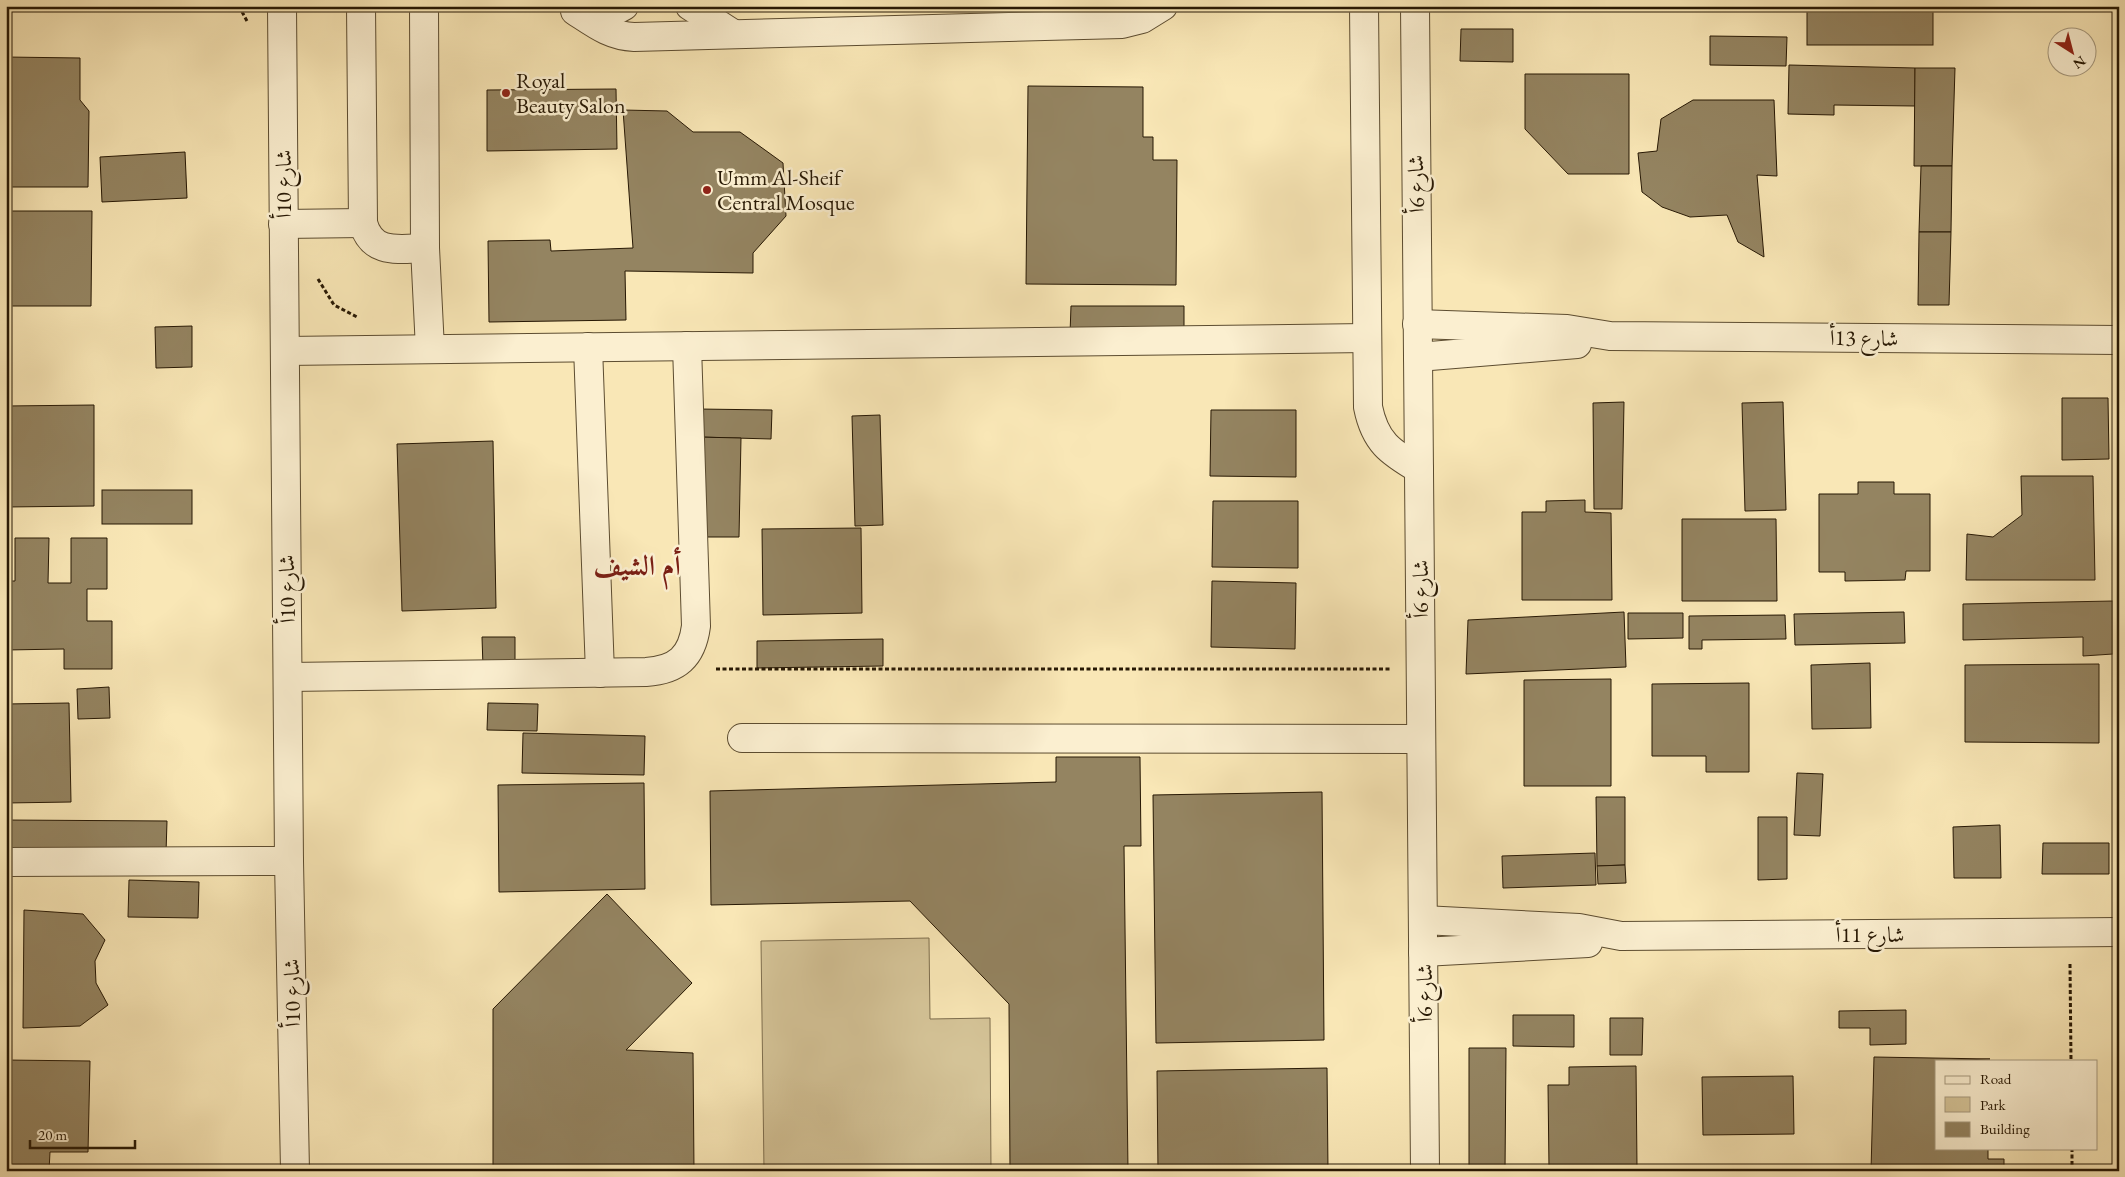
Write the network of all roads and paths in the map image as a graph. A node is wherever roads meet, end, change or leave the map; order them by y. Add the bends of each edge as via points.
1 (282, 6) edge
2 (361, 6) edge
3 (424, 6) edge
4 (624, 6) edge
5 (690, 6) edge
6 (1163, 6) edge
7 (1364, 6) edge
8 (1415, 6) edge
9 (572, 8) edge
10 (732, 33) junction
11 (363, 223) junction
12 (284, 224) junction
13 (425, 248) junction
14 (1418, 324) junction
15 (1610, 336) junction
16 (1367, 338) junction
17 (2119, 340) edge
18 (687, 346) junction
19 (588, 347) junction
20 (430, 349) junction
21 (285, 351) junction
22 (1418, 357) junction
23 (1419, 469) junction
24 (689, 650) junction
25 (1420, 668) junction
26 (600, 672) junction
27 (288, 677) junction
28 (742, 738) dead end
29 (1422, 739) junction
30 (290, 861) junction
31 (6, 862) edge
32 (1423, 920) junction
33 (2119, 932) edge
34 (2070, 933) junction
35 (1621, 936) junction
36 (1423, 952) junction
37 (2071, 1060) edge
38 (2072, 1150) edge
39 (295, 1171) edge
40 (1425, 1171) edge
41 (2072, 1171) edge

1 - 12 street, شارع 10أ
2 - 11 street
3 - 13 street
4 - 9 street via 604,14 590,14
5 - 10 street
6 - 10 street via 1142,18 1122,24
7 - 16 street
8 - 14 street, شارع 6أ
9 - 10 street via 600,28 622,36
11 - 12 street
11 - 13 street via 369,237 381,247
12 - 21 street, شارع 10أ
13 - 20 street
14 - 15 street, شارع 13أ via 1568,329
14 - 22 street, شارع 6أ
15 - 17 street, شارع 13أ
15 - 22 street, شارع 13أ via 1566,346
16 - 18 street
16 - 23 street via 1368,408 1376,434 1395,455
18 - 19 street
18 - 24 street via 696,626
19 - 20 street
19 - 26 street
20 - 21 street
21 - 27 street, شارع 10أ
22 - 23 street, شارع 6أ
23 - 25 street, شارع 6أ
24 - 25 path via 706,669
24 - 26 street via 671,667 658,671
25 - 29 street, شارع 6أ
26 - 27 street
27 - 30 street, شارع 10أ
28 - 29 street
29 - 32 street, شارع 6أ
30 - 31 street
30 - 39 street, شارع 10أ
32 - 35 street, شارع 11أ via 1579,928
32 - 36 street, شارع 6أ
33 - 34 street, شارع 11أ
34 - 35 street, شارع 11أ
34 - 37 path
35 - 36 street, شارع 11أ via 1578,945
36 - 40 street, شارع 6أ
38 - 41 path

